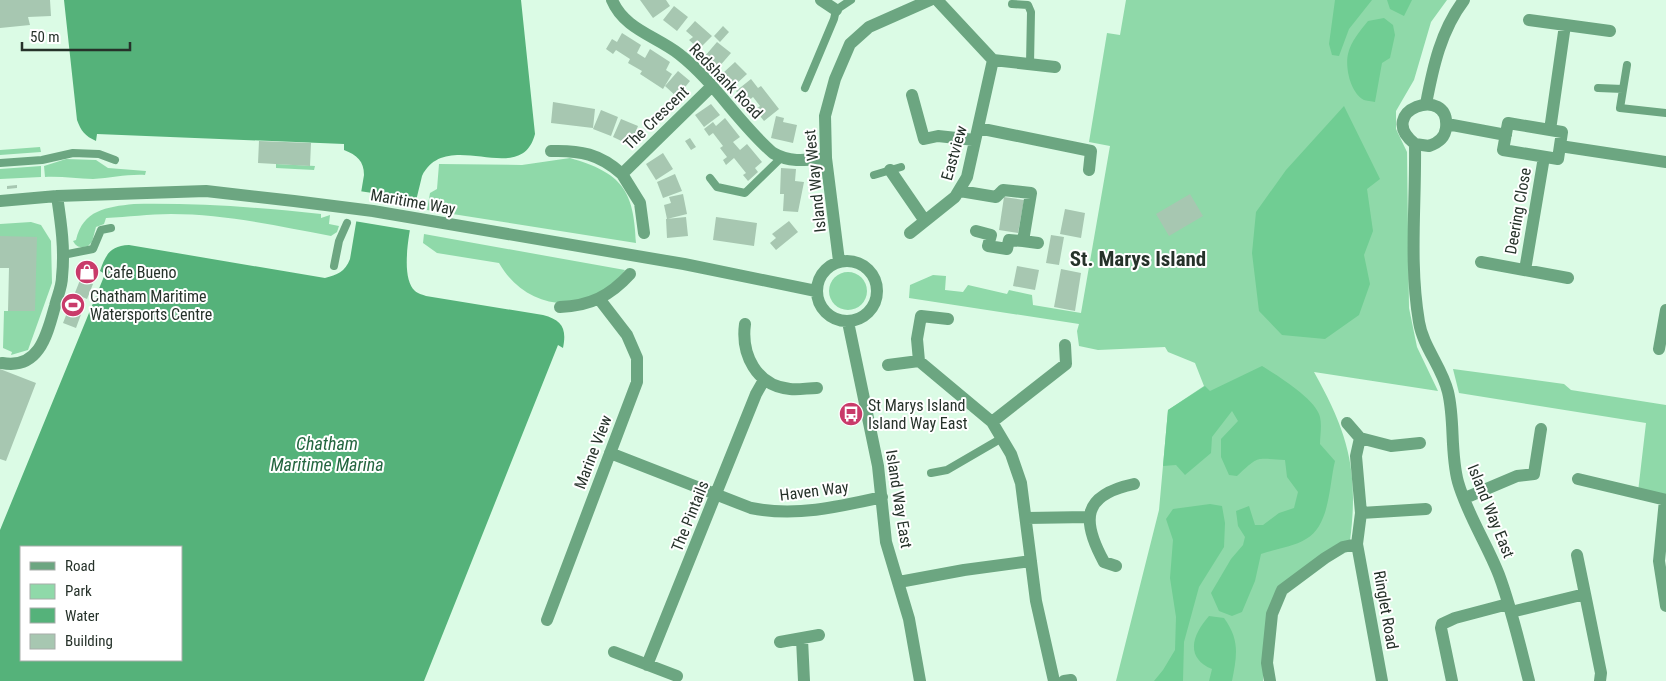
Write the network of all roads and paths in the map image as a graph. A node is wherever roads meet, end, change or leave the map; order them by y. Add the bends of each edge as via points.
1 (612, 0) edge
2 (821, 0) edge
3 (851, 0) edge
4 (930, 0) edge
5 (937, 0) edge
6 (1464, 0) edge
7 (1012, 4) dead end
8 (836, 10) junction
9 (1529, 20) dead end
10 (1565, 25) junction
11 (1610, 31) dead end
12 (993, 60) junction
13 (1030, 64) junction
14 (1627, 65) dead end
15 (1055, 67) dead end
16 (712, 86) junction
17 (805, 88) dead end
18 (1598, 88) dead end
19 (1623, 89) junction
20 (912, 95) dead end
21 (1426, 104) junction
22 (1666, 113) edge
23 (1447, 124) junction
24 (1550, 130) junction
25 (977, 134) junction
26 (1506, 135) junction
27 (1415, 144) junction
28 (1560, 146) junction
29 (551, 151) dead end
30 (1544, 157) junction
31 (781, 158) junction
32 (826, 158) junction
33 (115, 160) dead end
34 (1666, 162) edge
35 (0, 163) edge
36 (895, 169) joint
37 (1089, 170) dead end
38 (622, 174) junction
39 (874, 175) dead end
40 (710, 178) dead end
41 (960, 192) junction
42 (57, 196) junction
43 (0, 201) edge
44 (925, 221) junction
45 (348, 223) dead end
46 (110, 228) dead end
47 (976, 231) dead end
48 (644, 233) dead end
49 (910, 233) dead end
50 (1023, 241) junction
51 (1038, 243) dead end
52 (63, 255) junction
53 (839, 261) junction
54 (1481, 262) dead end
55 (334, 266) dead end
56 (1525, 270) junction
57 (630, 274) dead end
58 (1568, 278) dead end
59 (816, 291) junction
60 (600, 300) junction
61 (560, 307) dead end
62 (1666, 310) edge
63 (948, 319) dead end
64 (848, 322) junction
65 (745, 324) dead end
66 (1065, 345) dead end
67 (1659, 349) dead end
68 (919, 361) junction
69 (2, 363) dead end
70 (888, 365) dead end
71 (764, 380) junction
72 (817, 388) dead end
73 (992, 422) junction
74 (1347, 422) dead end
75 (1541, 429) dead end
76 (1002, 438) junction
77 (1360, 438) junction
78 (1420, 443) dead end
79 (610, 453) junction
80 (931, 473) dead end
81 (1578, 479) dead end
82 (1134, 484) dead end
83 (716, 494) junction
84 (882, 497) junction
85 (1465, 498) junction
86 (1665, 500) edge
87 (1426, 509) dead end
88 (1361, 513) junction
89 (1088, 517) junction
90 (1027, 518) junction
91 (1358, 544) junction
92 (1577, 555) dead end
93 (1031, 561) junction
94 (1116, 566) dead end
95 (899, 582) junction
96 (1585, 594) junction
97 (1666, 606) edge
98 (1510, 608) junction
99 (547, 620) dead end
100 (819, 636) dead end
101 (802, 639) junction
102 (780, 642) dead end
103 (614, 652) dead end
104 (647, 665) junction
105 (677, 676) dead end
106 (804, 681) edge
107 (920, 681) edge
108 (1054, 681) edge
109 (1270, 681) edge
110 (1382, 681) edge
111 (1452, 681) edge
112 (1529, 681) edge
113 (1600, 681) edge

1 - 16 street, Redshank Road via 624,19 678,53
2 - 8 street
3 - 8 lane
4 - 32 street, Island Way West via 869,27 850,44 825,116
5 - 12 street
6 - 21 street via 1454,13 1435,60
7 - 13 lane via 1028,5 1031,12
8 - 17 lane
9 - 10 street
10 - 11 street
10 - 24 street
12 - 13 street
12 - 25 street, Eastview
13 - 15 street
14 - 19 lane
16 - 31 street, Redshank Road via 767,148
16 - 38 street, The Crescent
18 - 19 lane
19 - 22 lane via 1620,108
20 - 25 street via 924,139
21 - 23 street via 1439,108
21 - 27 street, Island Way East via 1414,107 1404,119 1405,133
23 - 26 street
23 - 27 street via 1436,144
24 - 26 street via 1508,123
24 - 28 street via 1562,132
25 - 37 street via 1092,151
25 - 41 street, Eastview
26 - 30 street via 1503,150
27 - 85 street, Island Way East via 1412,244 1415,300 1426,348 1448,390 1453,459
28 - 30 street via 1558,159
28 - 34 street
29 - 38 street, The Crescent via 592,154 609,162
30 - 56 street, Deering Close
31 - 32 street via 799,161
31 - 40 lane via 745,193 717,187
32 - 53 street, Island Way West
33 - 35 lane via 99,154 73,153 42,160
36 - 39 lane
36 - 44 street
38 - 48 street, The Crescent via 640,203
41 - 44 street, Eastview
41 - 50 street via 996,197 1003,190 1031,193
42 - 43 street, Maritime Way
42 - 52 street
42 - 59 street, Maritime Way via 206,191 294,200 684,264
44 - 49 street, Eastview
45 - 55 lane via 333,252
46 - 52 lane via 101,230 93,249
47 - 50 street via 992,235 988,246 1007,249 1009,240
50 - 51 street
52 - 69 street via 62,279 43,342 36,354 26,360 13,365
53 - 59 street via 822,272
53 - 64 street via 859,263 871,273 877,287 874,306 867,314
54 - 56 street, Deering Close
56 - 58 street, Deering Close
57 - 60 street
59 - 64 street via 822,310 838,321
60 - 61 street
60 - 79 street, Marine View via 627,335 637,358 637,382
62 - 67 street
63 - 68 street via 921,316 917,339
64 - 84 street, Island Way East
65 - 71 street via 743,341 748,357 754,371
66 - 73 street via 1066,364
68 - 70 street
68 - 73 street
71 - 72 street via 788,389
71 - 83 street, The Pintails
73 - 76 street
74 - 77 street
75 - 85 street via 1534,474 1517,476
76 - 80 lane via 947,470
76 - 90 street via 1021,483
77 - 78 street via 1392,446
77 - 88 street, Ringlet Road via 1356,456
79 - 83 street, Haven Way
79 - 99 street, Marine View
81 - 86 street
82 - 89 street via 1103,495 1093,504
83 - 84 street, Haven Way via 751,508 791,513
83 - 104 street, The Pintails
84 - 95 street, Island Way East via 886,542
85 - 98 street, Island Way East
86 - 97 street via 1659,560
87 - 88 street
88 - 91 street, Ringlet Road
89 - 90 street
89 - 94 street via 1101,557 1104,562
90 - 93 street
91 - 109 street via 1331,554 1282,590 1272,614 1267,663
91 - 110 street, Ringlet Road
92 - 96 street
93 - 95 street
93 - 108 street via 1036,602
95 - 107 street, Island Way East
96 - 98 street
96 - 113 street
98 - 111 street via 1455,618 1442,624
98 - 112 street, Island Way East
100 - 101 street
101 - 102 street
101 - 106 street
103 - 104 street
104 - 105 street

